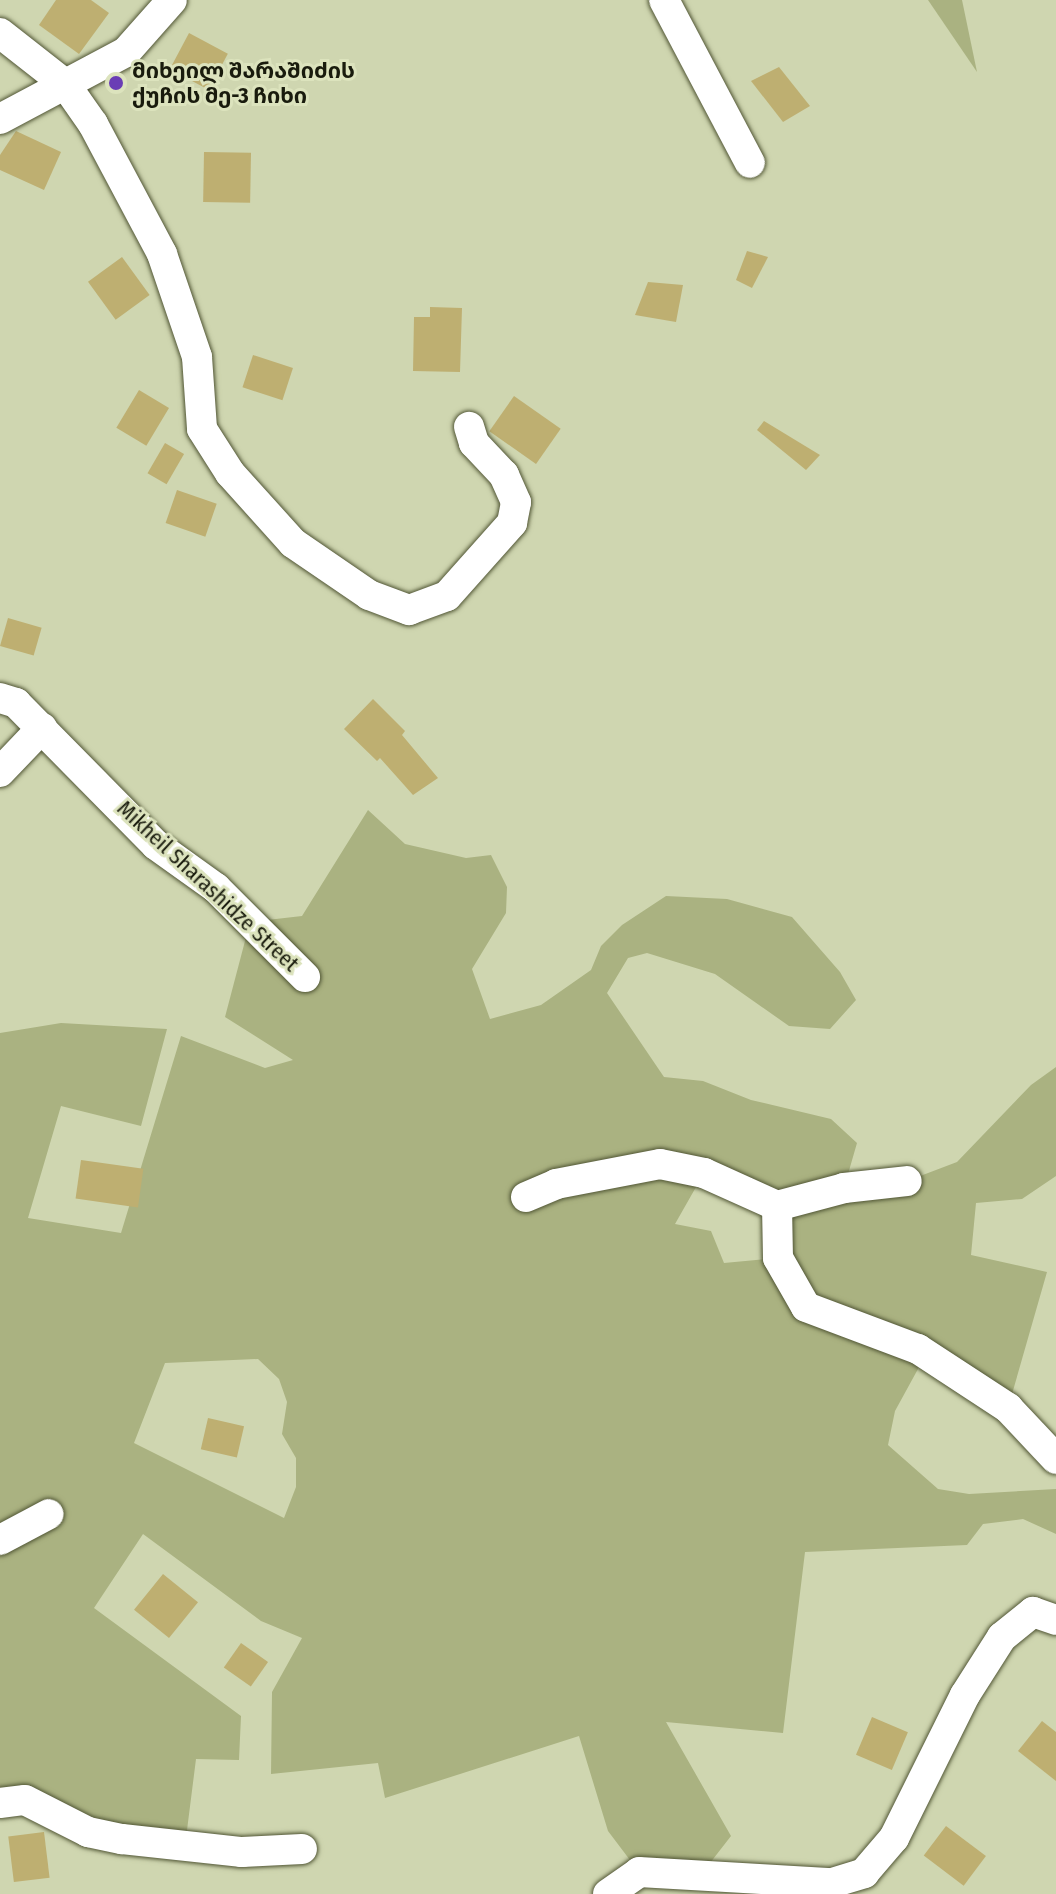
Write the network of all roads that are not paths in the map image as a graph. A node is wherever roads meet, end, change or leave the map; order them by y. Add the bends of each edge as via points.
1 (172, 0) edge
2 (664, 0) edge
3 (0, 33) edge
4 (65, 84) junction
5 (0, 119) edge
6 (750, 163) dead end
7 (469, 427) dead end
8 (0, 698) edge
9 (42, 728) junction
10 (0, 772) edge
11 (305, 977) dead end
12 (907, 1181) dead end
13 (526, 1197) dead end
14 (777, 1206) junction
15 (1056, 1459) edge
16 (49, 1514) dead end
17 (0, 1540) edge
18 (1056, 1620) edge
19 (0, 1803) edge
20 (302, 1849) dead end
21 (608, 1894) edge

1 - 4 street via 126,52
2 - 6 street
3 - 4 street
4 - 5 street
4 - 7 street via 93,124 162,254 197,357 202,429 230,473 293,543 369,595 409,610 447,596 512,523 516,502 504,475 474,443
8 - 9 street, Mikheil Sharashidze Street via 16,703
9 - 10 street
9 - 11 street, Mikheil Sharashidze Street via 156,845 216,888
12 - 14 street via 844,1188
13 - 14 street via 556,1184 660,1164 704,1173
14 - 15 street via 778,1258 806,1307 918,1349 1008,1408
16 - 17 street
18 - 21 street via 1033,1612 1002,1637 981,1665 886,1850 864,1873 832,1883 639,1872
19 - 20 street via 25,1800 88,1832 122,1839 242,1852

